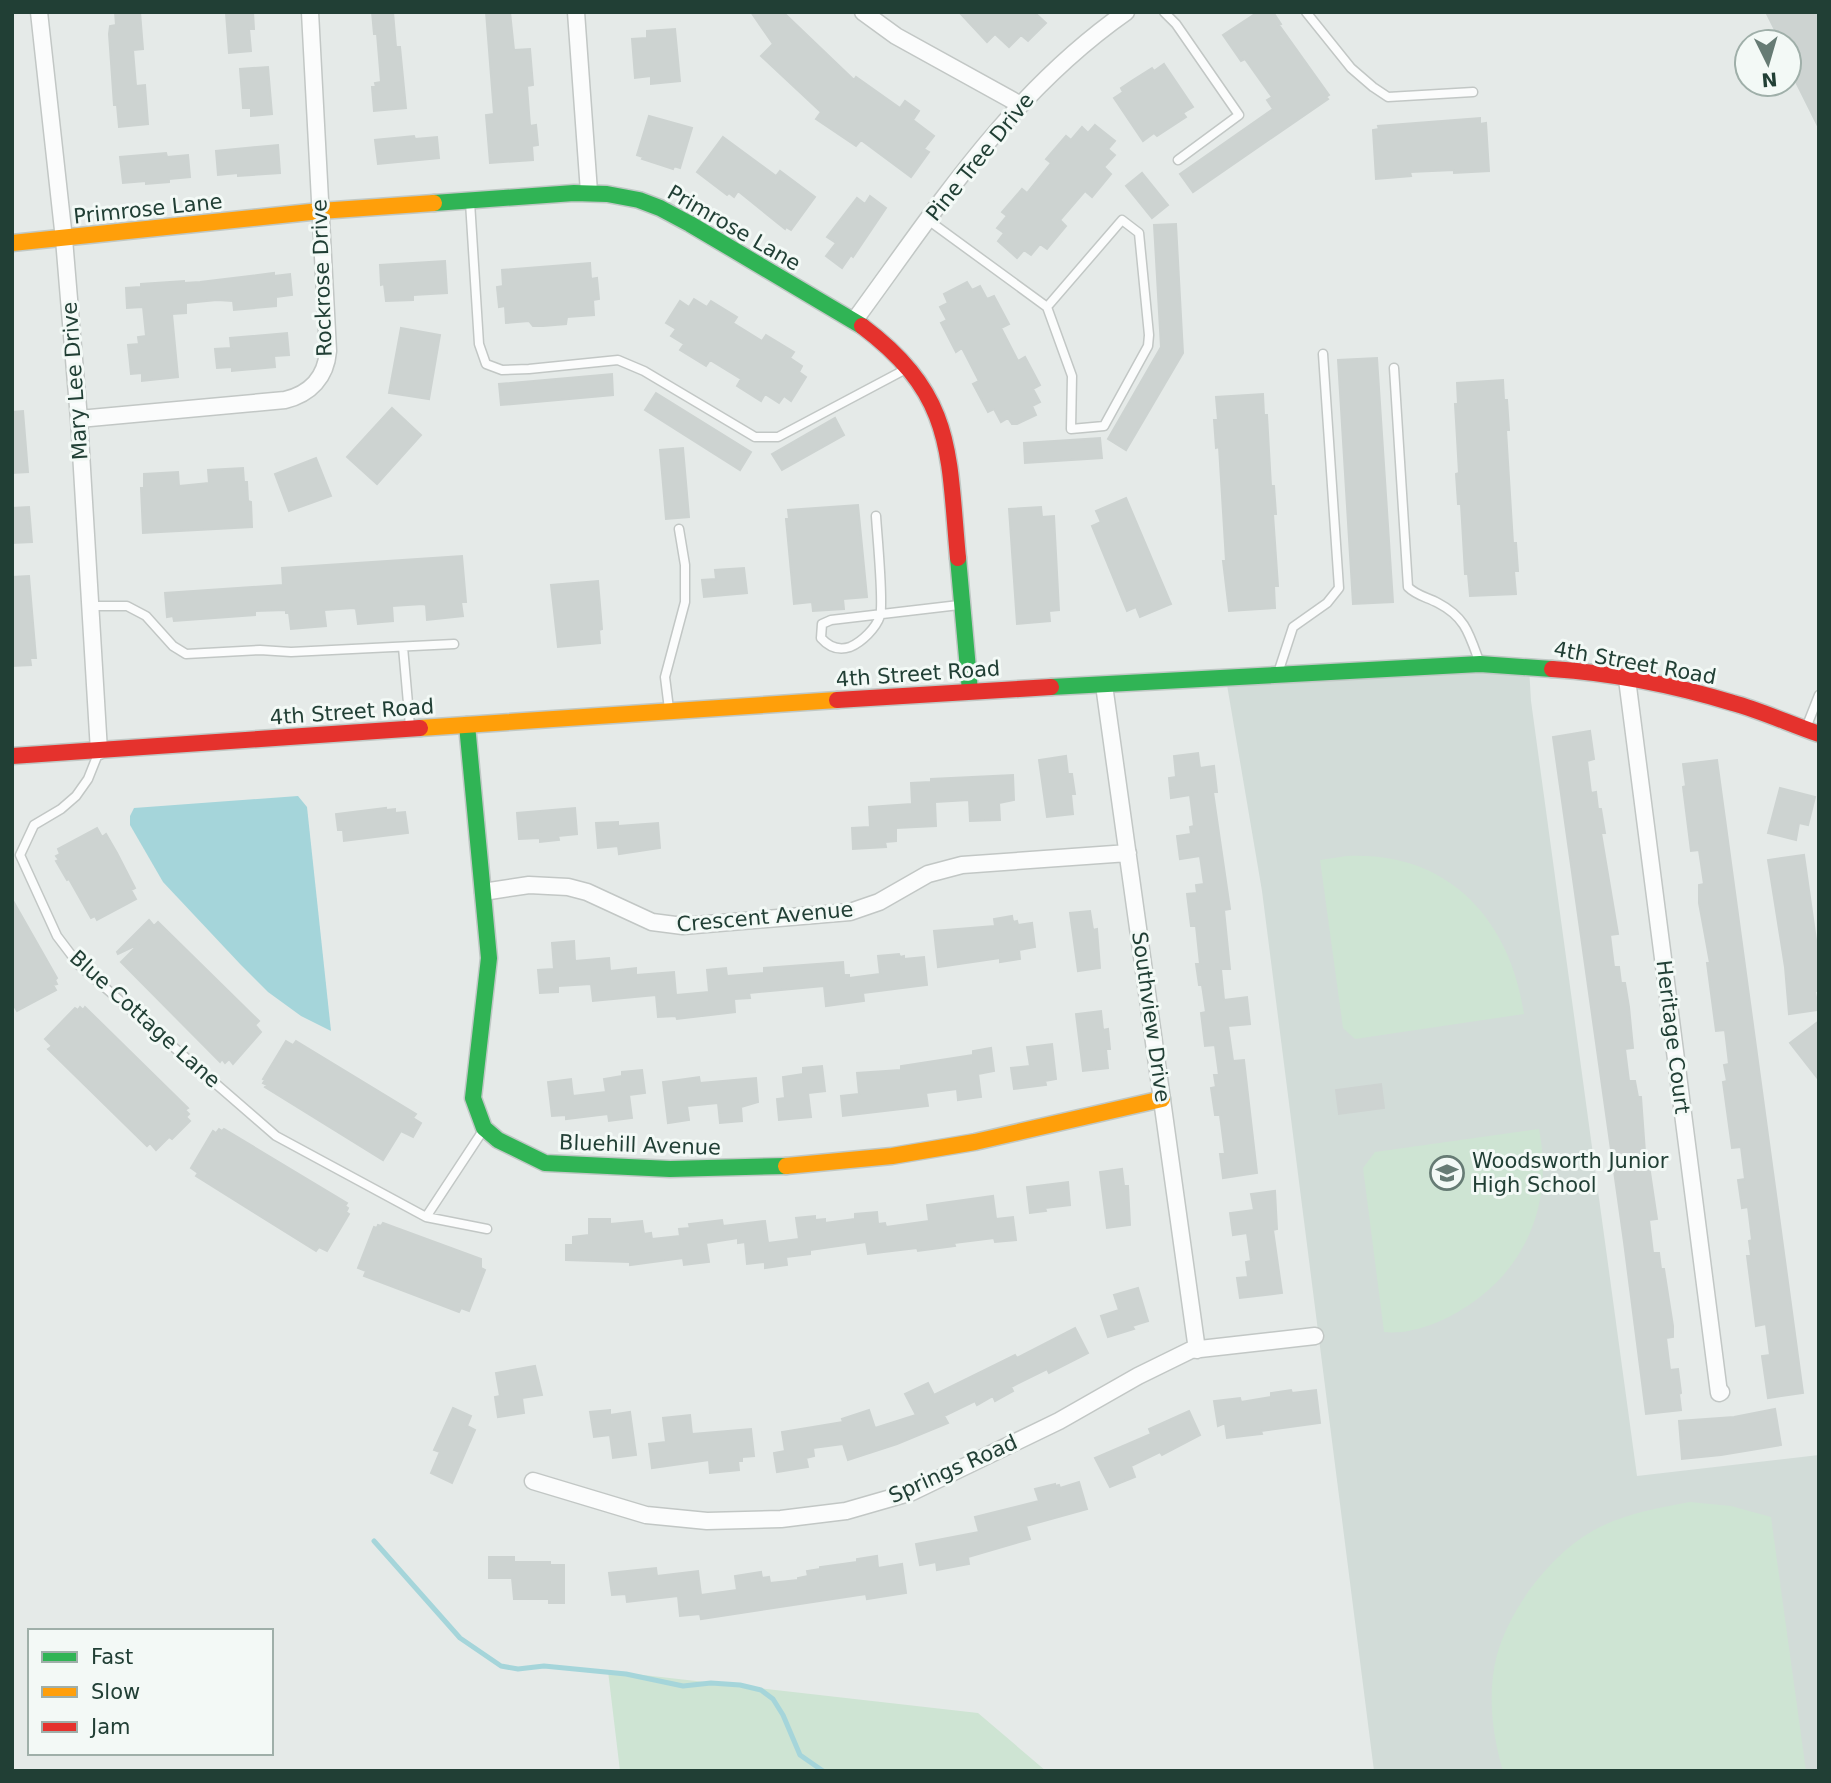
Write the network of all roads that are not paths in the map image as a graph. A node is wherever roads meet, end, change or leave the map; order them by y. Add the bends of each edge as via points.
1 (39, 12) edge
2 (310, 12) edge
3 (576, 12) edge
4 (863, 12) edge
5 (1126, 12) edge
6 (1164, 12) edge
7 (1306, 12) edge
8 (1473, 92) dead end
9 (1019, 104) junction
10 (1178, 160) dead end
11 (589, 192) junction
12 (470, 201) junction
13 (320, 211) junction
14 (928, 220) junction
15 (64, 239) junction
16 (12, 243) edge
17 (1047, 307) junction
18 (854, 321) junction
19 (1323, 354) dead end
20 (910, 366) junction
21 (1394, 368) dead end
22 (79, 419) junction
23 (876, 516) dead end
24 (679, 529) dead end
25 (962, 604) junction
26 (90, 606) junction
27 (881, 614) junction
28 (454, 644) dead end
29 (403, 647) junction
30 (1480, 664) junction
31 (1277, 676) junction
32 (1627, 679) junction
33 (1104, 685) junction
34 (970, 691) junction
35 (1819, 695) edge
36 (670, 712) junction
37 (467, 725) junction
38 (410, 729) junction
39 (1812, 732) edge
40 (99, 751) junction
41 (12, 756) edge
42 (1128, 853) junction
43 (483, 892) junction
44 (1162, 1099) junction
45 (484, 1128) junction
46 (426, 1217) junction
47 (487, 1229) dead end
48 (1315, 1336) dead end
49 (1197, 1350) junction
50 (1721, 1392) dead end
51 (533, 1481) dead end

1 - 15 street, Mary Lee Drive
2 - 13 street, Rockrose Drive
3 - 11 street
4 - 9 street via 896,37
5 - 9 street, Pine Tree Drive via 1062,62
6 - 10 lane via 1239,115
7 - 8 lane via 1350,68 1388,97
9 - 14 street, Pine Tree Drive
11 - 12 street, Primrose Lane
11 - 18 street, Primrose Lane via 626,196 660,208
12 - 13 street, Primrose Lane
12 - 20 lane via 479,344 486,364 502,370 618,360 644,370 755,437 778,437
13 - 15 street, Primrose Lane
13 - 22 street, Rockrose Drive via 328,356 310,390 285,400
14 - 17 lane
14 - 18 street, Pine Tree Drive
15 - 16 street, Primrose Lane
15 - 22 street, Mary Lee Drive
17 - 17 lane via 1072,376 1071,429 1104,426 1148,346 1139,233 1122,220
18 - 20 street, Primrose Lane
19 - 31 lane via 1339,588 1327,603 1293,627
20 - 25 street, Primrose Lane via 928,392 946,437
21 - 30 lane via 1408,587 1458,615
22 - 26 street, Mary Lee Drive
23 - 27 lane
24 - 36 lane via 685,601 665,677
25 - 27 lane
25 - 34 street, Primrose Lane
26 - 29 lane via 127,606 146,616 186,654
26 - 40 street, Mary Lee Drive
27 - 27 lane via 831,620 822,624 821,638 837,649 847,648 867,635
28 - 29 lane
29 - 38 lane
30 - 31 street, 4th Street Road
30 - 32 street, 4th Street Road via 1584,671
31 - 33 street, 4th Street Road
32 - 39 street, 4th Street Road via 1700,693
32 - 50 street, Heritage Court
33 - 34 street, 4th Street Road
33 - 42 street, Southview Drive
34 - 36 street, 4th Street Road
35 - 39 lane
36 - 37 street, 4th Street Road
37 - 38 street, 4th Street Road
37 - 43 street
38 - 40 street, 4th Street Road
40 - 41 street, 4th Street Road
40 - 46 lane, Blue Cottage Lane via 76,796 34,825 20,856 57,936 79,965 276,1136
42 - 43 street, Crescent Avenue via 962,865 928,874 879,902 850,912 683,926 652,922 568,887
42 - 44 street, Southview Drive
43 - 45 street via 489,958 473,1098
44 - 45 street, Bluehill Avenue via 948,1147 754,1168 642,1169 545,1163
44 - 49 street, Southview Drive
45 - 46 lane
46 - 47 lane, Blue Cottage Lane
48 - 49 street, Springs Road
49 - 51 street, Springs Road via 912,1492 846,1511 781,1519 695,1520 646,1515

